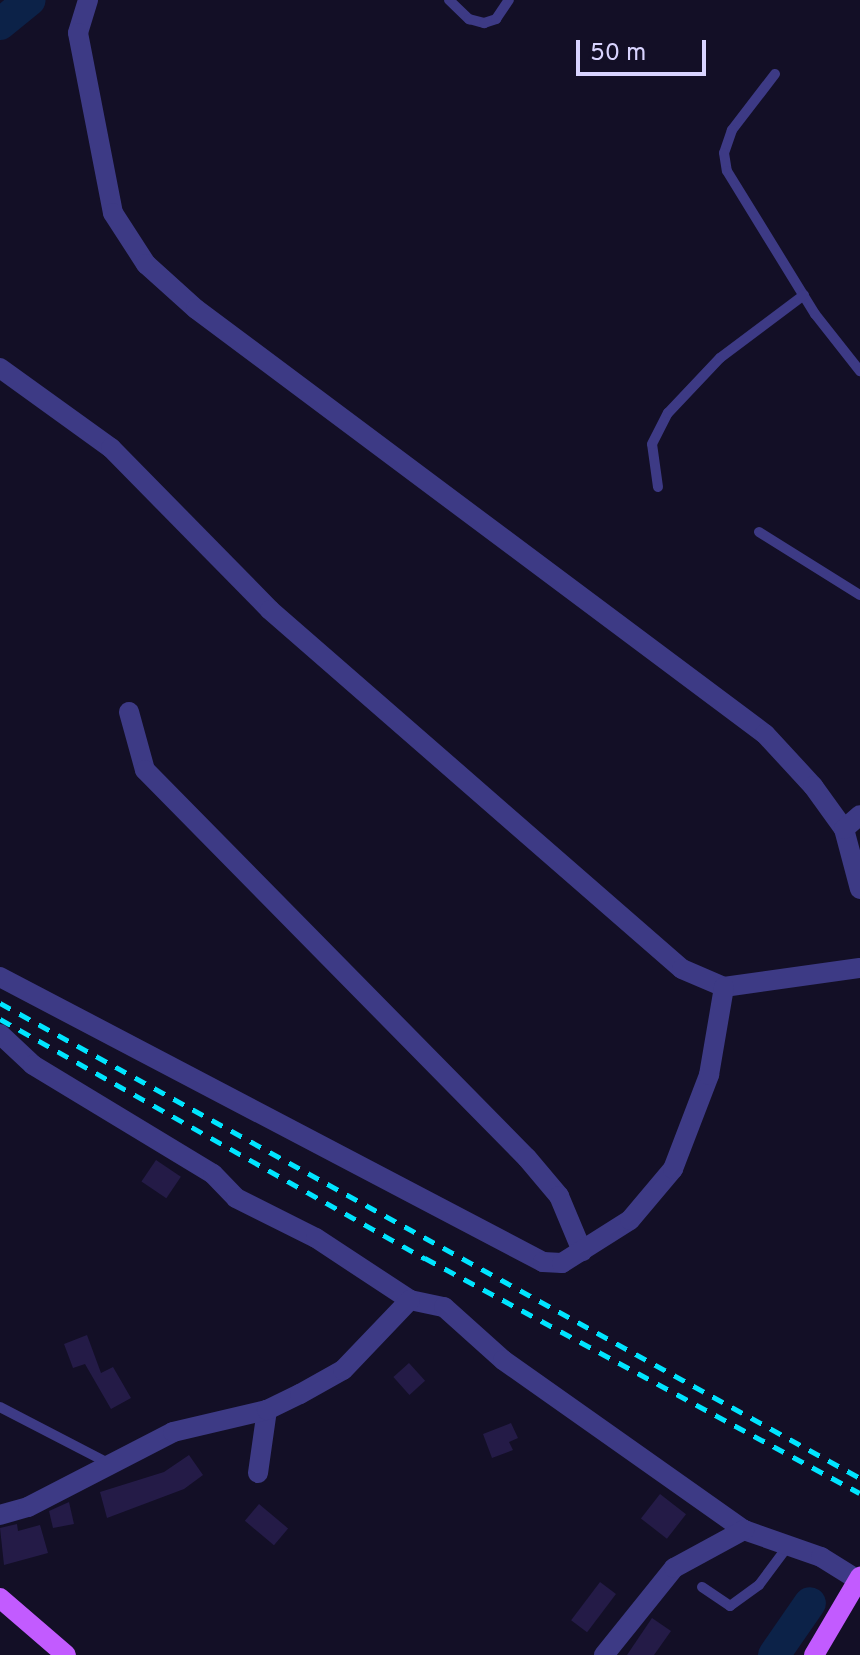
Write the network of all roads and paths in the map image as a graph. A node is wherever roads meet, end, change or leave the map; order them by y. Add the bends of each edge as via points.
1 (88, 0) edge
2 (449, 0) edge
3 (509, 0) edge
4 (775, 74) dead end
5 (804, 295) junction
6 (0, 368) edge
7 (860, 371) edge
8 (658, 487) dead end
9 (759, 532) dead end
10 (860, 595) edge
11 (129, 712) dead end
12 (860, 815) edge
13 (844, 829) junction
14 (860, 889) edge
15 (860, 968) edge
16 (0, 977) edge
17 (724, 987) junction
18 (4, 1044) edge
19 (582, 1251) junction
20 (410, 1300) junction
21 (0, 1407) edge
22 (267, 1410) junction
23 (108, 1463) junction
24 (258, 1473) dead end
25 (0, 1515) edge
26 (744, 1530) junction
27 (788, 1546) junction
28 (859, 1579) edge
29 (702, 1587) dead end
30 (0, 1598) edge
31 (66, 1655) edge
32 (604, 1655) edge
33 (814, 1655) edge

1 - 13 street via 78,33 113,213 146,264 209,319 765,734
2 - 3 lane via 469,19 484,23 496,19
4 - 5 lane via 732,130 724,153 727,171
5 - 7 lane
5 - 8 lane via 720,358 668,413 652,444
6 - 17 street via 111,448 270,610 682,969
9 - 10 lane
11 - 19 street via 145,770 527,1158 559,1196
12 - 13 street
13 - 14 street
15 - 17 street
16 - 19 street via 543,1262 562,1263
17 - 19 street via 709,1075 673,1169 630,1220
18 - 20 street via 213,1174 236,1198 316,1238
20 - 22 street via 343,1370
20 - 26 street via 444,1307 503,1360
21 - 23 lane
22 - 23 street via 173,1432
22 - 24 street
23 - 25 street via 28,1507
26 - 27 street
26 - 32 street via 674,1568
27 - 28 street
27 - 29 lane via 759,1585 730,1606
28 - 33 main road
30 - 31 main road

